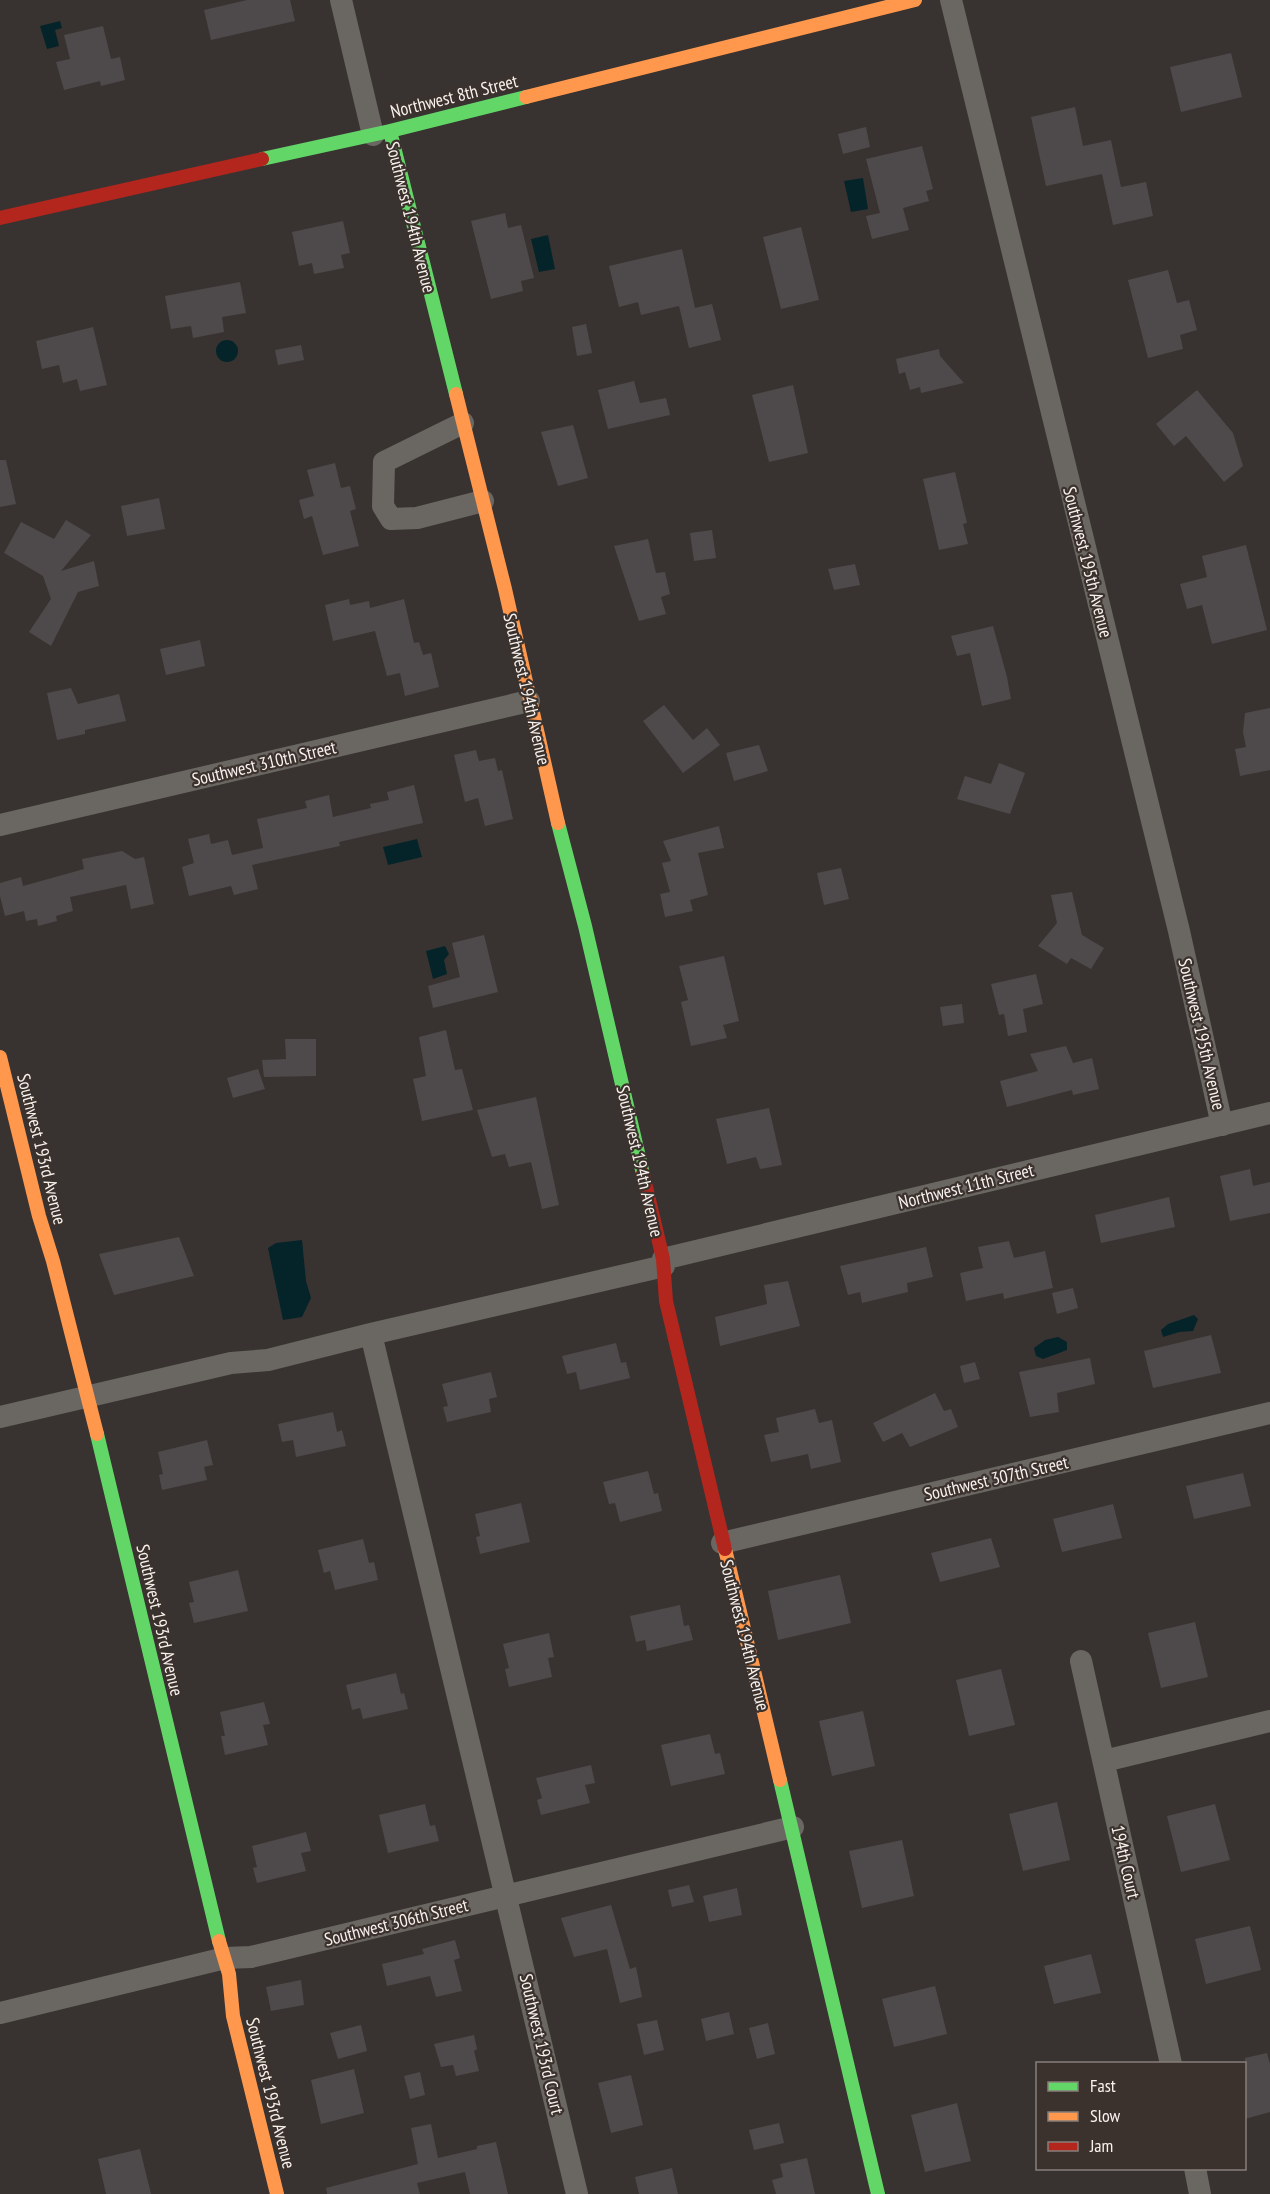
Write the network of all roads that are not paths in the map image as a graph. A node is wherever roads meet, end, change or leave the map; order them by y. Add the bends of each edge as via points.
1 (341, 0) edge
2 (915, 0) edge
3 (951, 0) edge
4 (381, 133) junction
5 (0, 218) edge
6 (464, 423) junction
7 (483, 501) junction
8 (529, 701) junction
9 (0, 825) edge
10 (0, 1057) edge
11 (1270, 1113) edge
12 (1222, 1125) junction
13 (663, 1263) junction
14 (371, 1334) junction
15 (87, 1396) junction
16 (1270, 1413) edge
17 (0, 1417) edge
18 (722, 1543) junction
19 (1081, 1661) dead end
20 (1270, 1721) edge
21 (1104, 1761) junction
22 (793, 1827) junction
23 (506, 1895) junction
24 (225, 1958) junction
25 (0, 2013) edge
26 (1171, 2062) edge
27 (1195, 2170) edge
28 (276, 2194) edge
29 (577, 2194) edge
30 (878, 2194) edge
31 (1200, 2194) edge

1 - 4 street, Southwest 194th Avenue
2 - 4 street, Northwest 8th Street
3 - 12 street, Southwest 195th Avenue via 1165,875
4 - 5 street, Northwest 8th Street
4 - 6 street, Southwest 194th Avenue
6 - 7 street, Southwest 194th Avenue
6 - 7 street via 384,462 383,506 391,519 417,518
7 - 8 street, Southwest 194th Avenue
8 - 9 street, Southwest 310th Street
8 - 13 street, Southwest 194th Avenue
10 - 15 street, Southwest 193rd Avenue
11 - 12 street, Northwest 11th Street
12 - 13 street, Northwest 11th Street
13 - 14 street, Northwest 11th Street
13 - 18 street, Southwest 194th Avenue via 666,1301
14 - 15 street, Northwest 11th Street via 268,1360 231,1363
14 - 23 street, Southwest 193rd Court
15 - 17 street, Northwest 11th Street
15 - 24 street, Southwest 193rd Avenue
16 - 18 street, Southwest 307th Street
18 - 22 street, Southwest 194th Avenue
19 - 21 street, 194th Court
20 - 21 street
21 - 26 street, 194th Court
22 - 23 street, Southwest 306th Street
22 - 30 street, Southwest 194th Avenue
23 - 24 street, Southwest 306th Street via 251,1957
23 - 29 street, Southwest 193rd Court
24 - 25 street, Southwest 306th Street
24 - 28 street, Southwest 193rd Avenue via 233,2016
27 - 31 street

